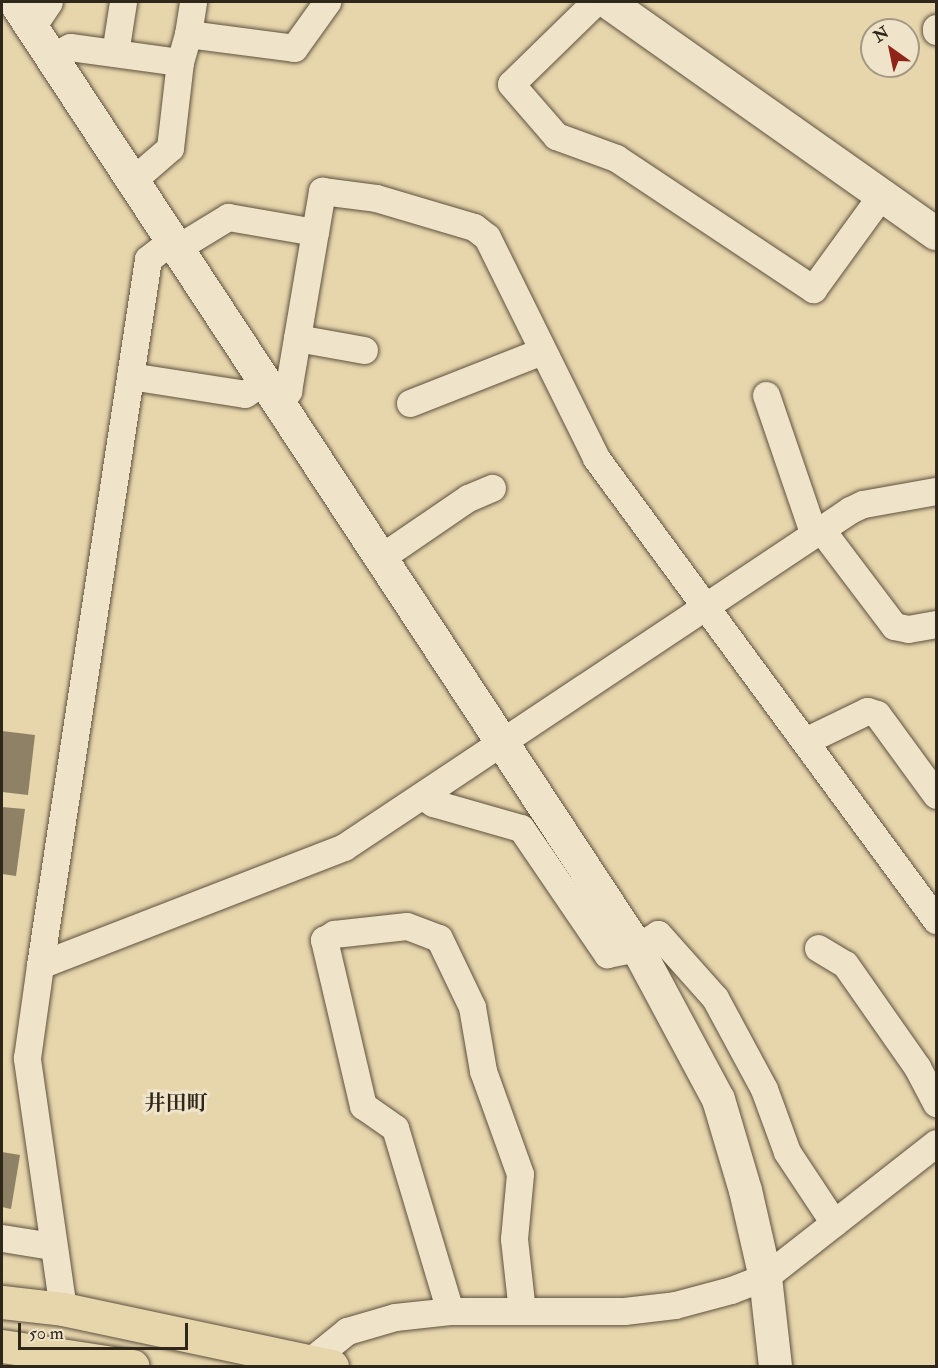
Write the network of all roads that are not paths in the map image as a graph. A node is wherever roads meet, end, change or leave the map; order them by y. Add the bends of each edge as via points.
1 (123, 2) edge
2 (193, 2) edge
3 (327, 2) edge
4 (596, 2) edge
5 (608, 2) edge
6 (23, 11) edge
7 (188, 34) junction
8 (115, 53) junction
9 (53, 56) junction
10 (180, 62) junction
11 (133, 180) junction
12 (882, 194) junction
13 (315, 232) junction
14 (936, 233) edge
15 (177, 248) junction
16 (297, 338) junction
17 (364, 350) dead end
18 (542, 351) junction
19 (130, 376) junction
20 (271, 390) junction
21 (766, 395) dead end
22 (410, 403) dead end
23 (492, 488) dead end
24 (936, 491) edge
25 (816, 530) junction
26 (380, 558) junction
27 (708, 607) junction
28 (936, 624) edge
29 (805, 741) junction
30 (501, 745) junction
31 (936, 795) edge
32 (424, 796) junction
33 (936, 920) edge
34 (637, 948) junction
35 (818, 948) dead end
36 (40, 965) junction
37 (936, 1103) edge
38 (936, 1143) edge
39 (834, 1223) junction
40 (2, 1238) edge
41 (52, 1246) junction
42 (765, 1277) junction
43 (2, 1302) edge
44 (63, 1310) junction
45 (450, 1311) junction
46 (522, 1311) junction
47 (2, 1346) edge
48 (73, 1361) edge
49 (321, 1364) edge
50 (132, 1366) edge
51 (775, 1366) edge

1 - 8 street
2 - 7 street
3 - 7 street via 294,48
4 - 12 street via 511,84 556,136 616,158 801,285 813,289
5 - 12 street
6 - 9 street
7 - 10 street
8 - 9 street via 70,47
8 - 10 street
9 - 11 street
10 - 11 street via 170,148
11 - 15 street
12 - 14 street
13 - 15 street via 228,217
13 - 16 street
13 - 18 street via 322,191 376,198 474,227 487,237
15 - 19 street via 161,249 148,260
15 - 20 street
16 - 17 street
16 - 20 street via 288,391
18 - 22 street
18 - 27 street via 596,458
19 - 20 street via 245,394
19 - 36 street
20 - 26 street
21 - 25 street
23 - 26 street via 468,498
24 - 25 street via 863,504
25 - 27 street
25 - 28 street via 894,626 908,629
26 - 30 street
27 - 29 street
27 - 30 street
29 - 31 street via 867,711 878,714
29 - 33 street
30 - 32 street
30 - 34 street
32 - 34 street via 433,803 521,828 607,954
32 - 36 street via 312,862
34 - 39 street via 658,933 715,998 764,1089 787,1152
34 - 42 street via 718,1099 746,1190
35 - 37 street via 845,964 916,1066
36 - 41 street via 27,1058
38 - 39 street
39 - 42 street
40 - 41 street
41 - 44 street
42 - 46 street via 675,1305 624,1311
42 - 51 street
43 - 44 main road
44 - 49 main road
45 - 46 street
45 - 46 street via 395,1128 363,1106 324,940 334,934 407,926 439,938 472,1007 483,1071 520,1174 514,1239
45 - 49 street via 395,1317 347,1331
47 - 48 main road
48 - 50 main road

